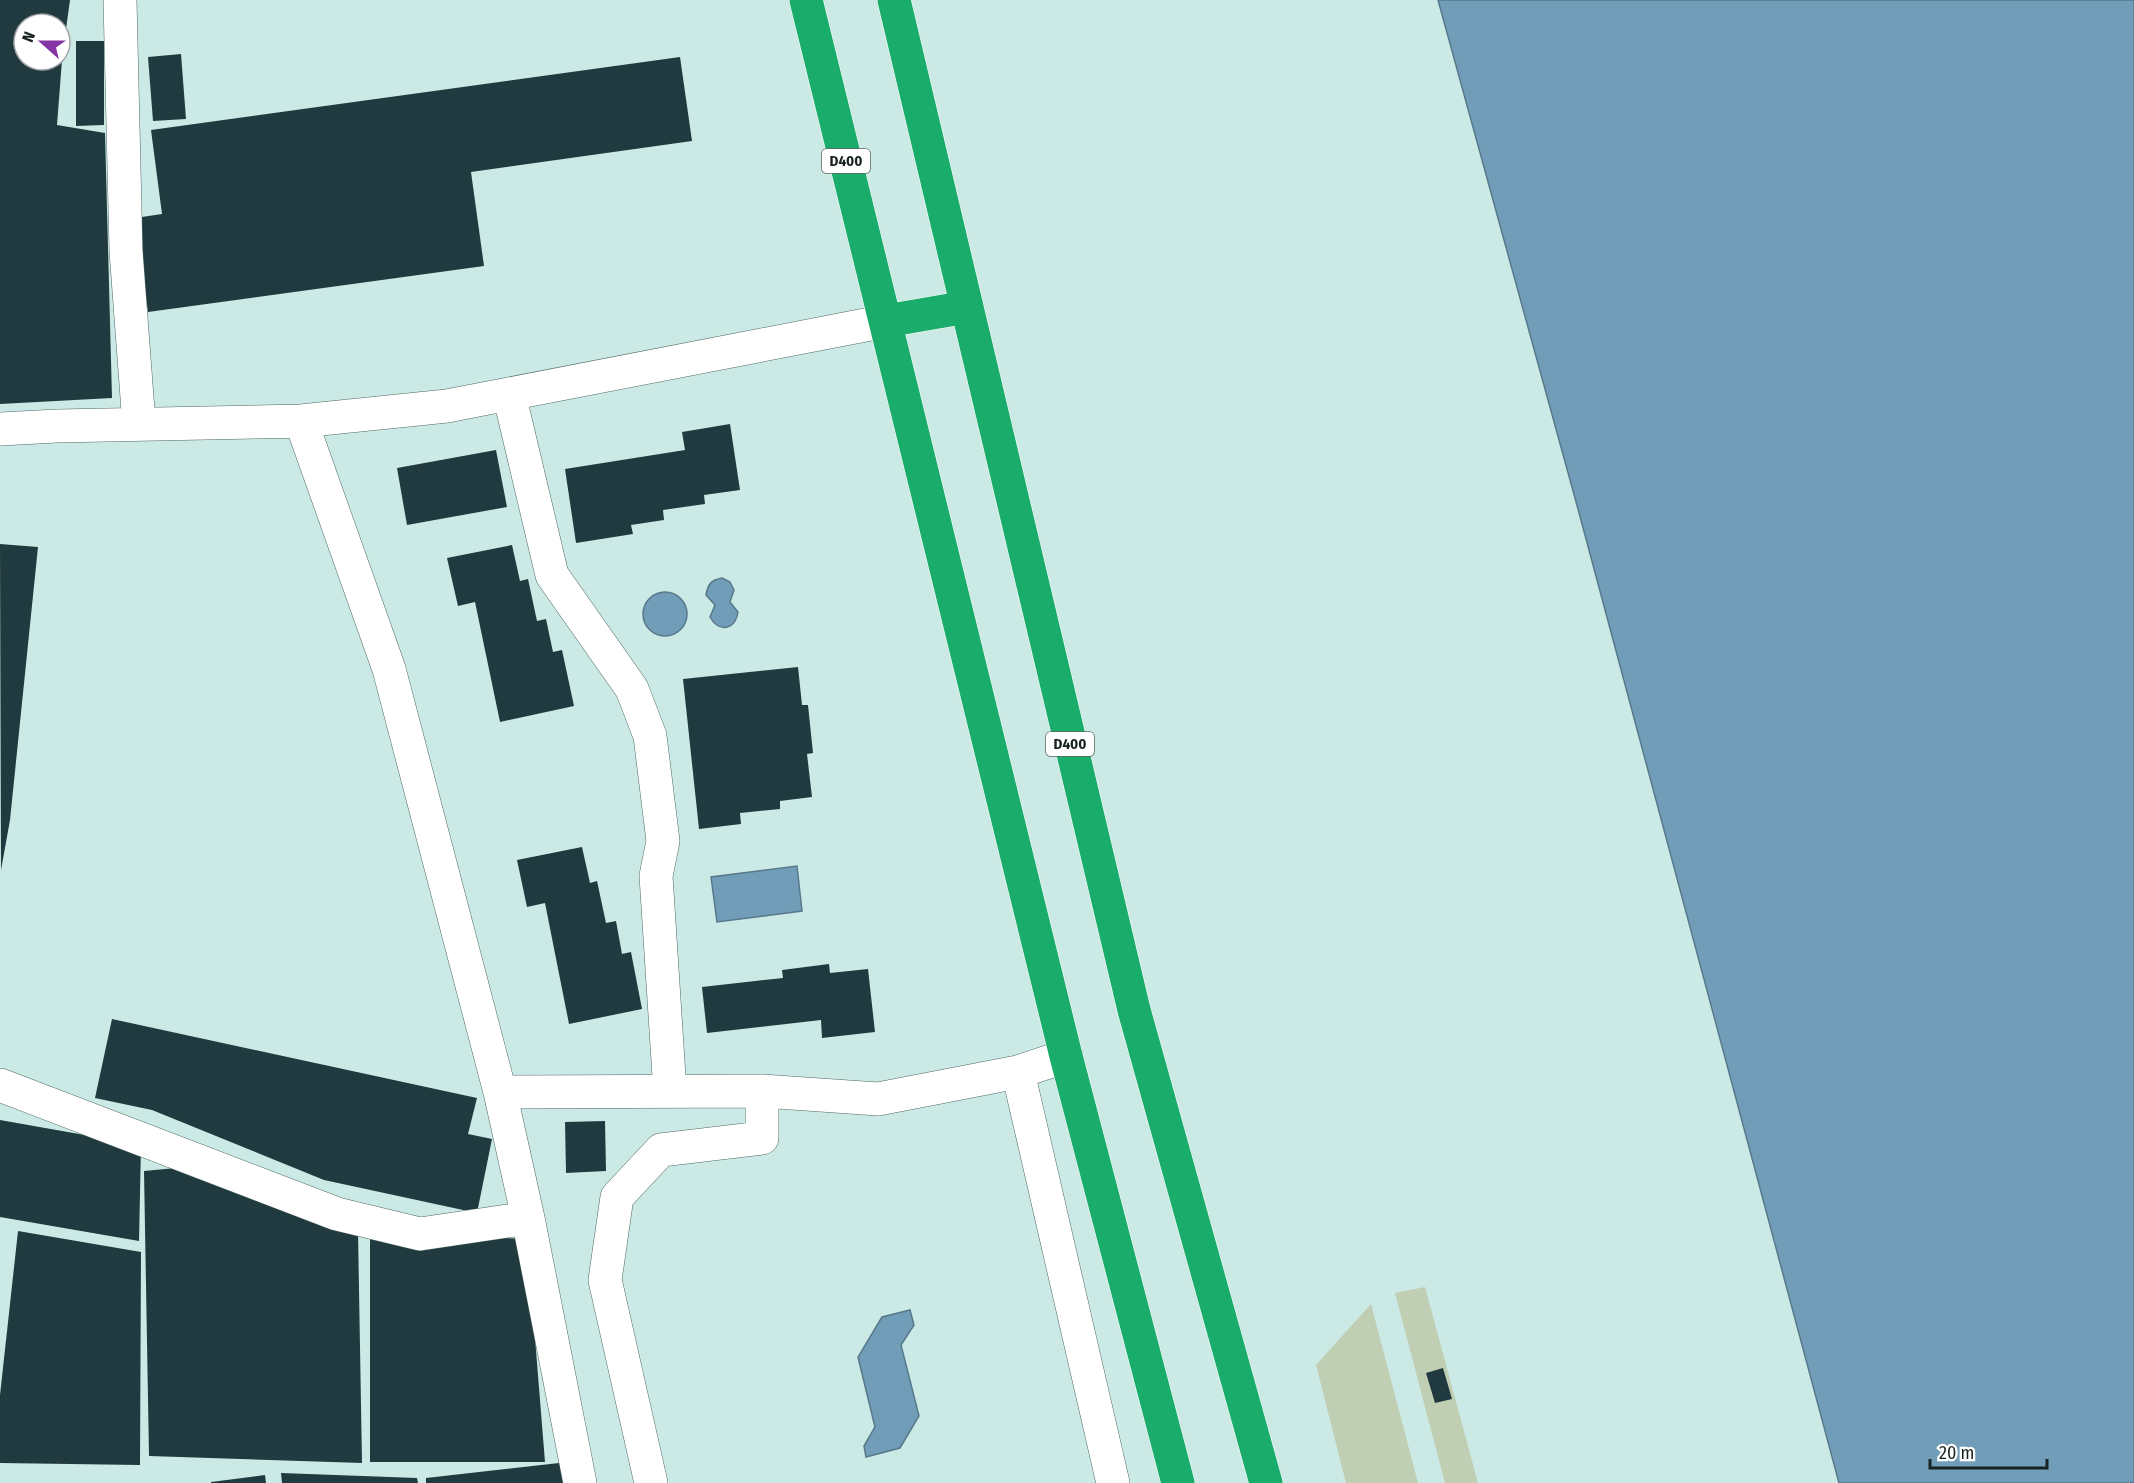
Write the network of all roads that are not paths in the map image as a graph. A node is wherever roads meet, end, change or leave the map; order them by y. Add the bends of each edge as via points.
1 (120, 0) edge
2 (806, 0) edge
3 (894, 0) edge
4 (967, 308) junction
5 (886, 321) junction
6 (509, 394) junction
7 (301, 421) junction
8 (139, 424) junction
9 (0, 429) edge
10 (1066, 1056) junction
11 (1018, 1072) junction
12 (0, 1085) edge
13 (762, 1091) junction
14 (500, 1092) junction
15 (670, 1092) junction
16 (528, 1218) junction
17 (580, 1483) edge
18 (651, 1483) edge
19 (1113, 1483) edge
20 (1178, 1483) edge
21 (1266, 1483) edge

1 - 8 street via 126,250
2 - 5 highway, D400
3 - 4 highway, D400
4 - 5 highway
4 - 21 highway, D400 via 1134,1010
5 - 6 street
5 - 10 highway, D400
6 - 7 street via 447,406
6 - 15 street via 552,574 632,689 650,736 663,842 656,876
7 - 8 street
7 - 14 street via 389,669
8 - 9 street
10 - 11 street
10 - 20 highway, D400
11 - 13 street via 945,1076 878,1099
11 - 19 street
12 - 16 street via 337,1214 420,1234
13 - 15 street
13 - 18 street via 762,1138 661,1150 617,1197 605,1280
14 - 15 street
14 - 16 street
16 - 17 street

